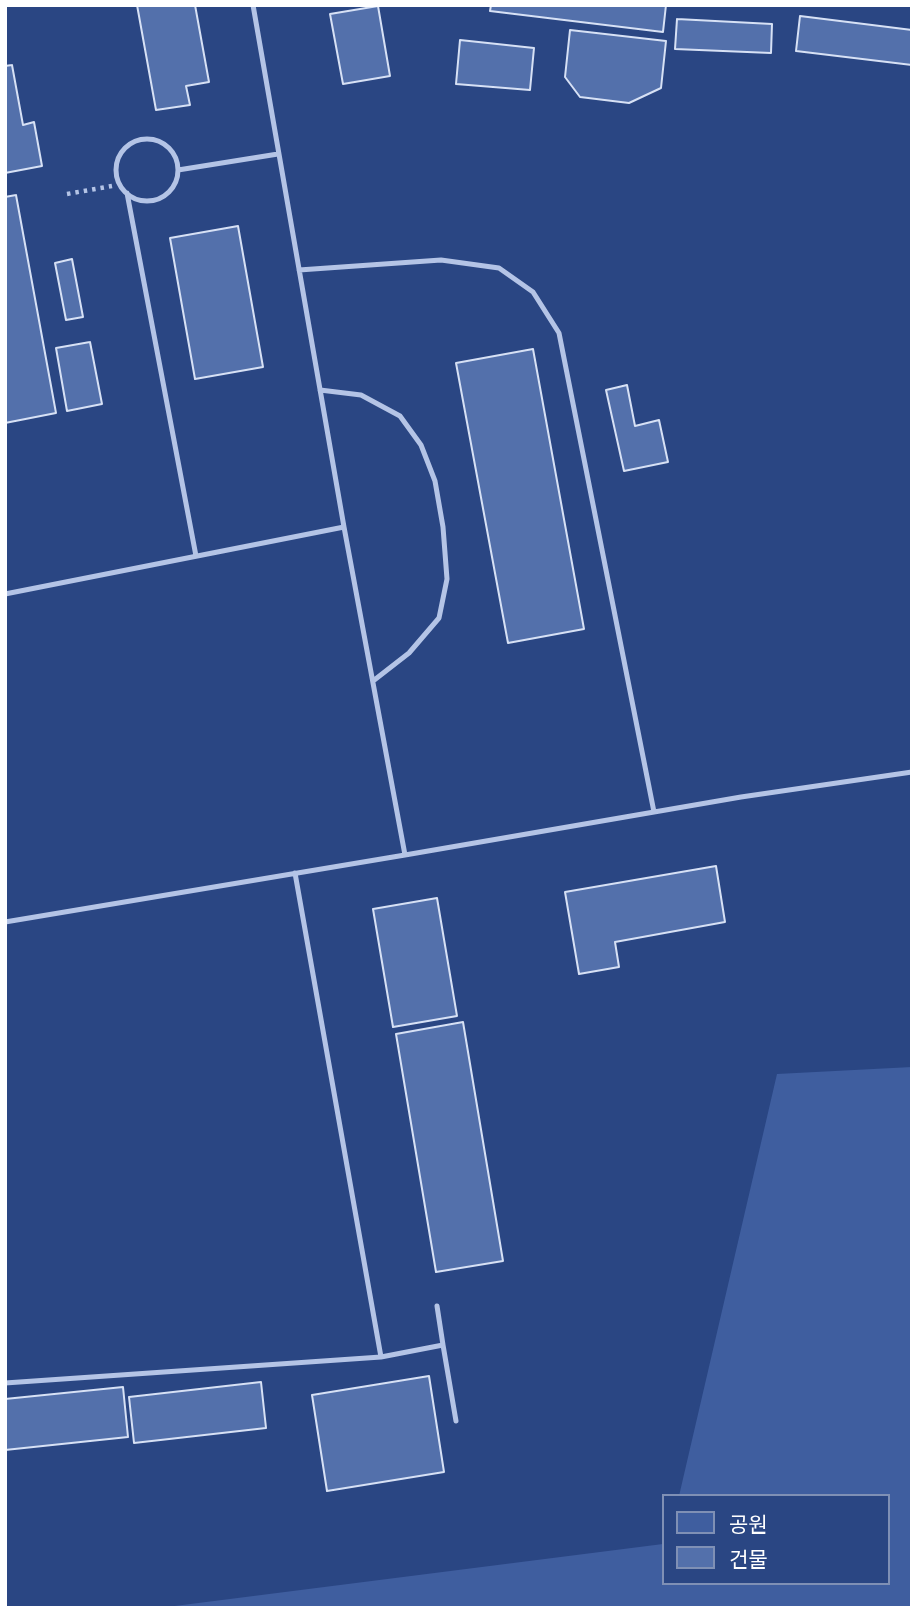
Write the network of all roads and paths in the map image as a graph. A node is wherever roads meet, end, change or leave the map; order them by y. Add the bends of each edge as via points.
1 (253, 5) edge
2 (278, 154) junction
3 (178, 170) junction
4 (120, 185) junction
5 (127, 193) junction
6 (67, 194) dead end
7 (299, 270) junction
8 (320, 390) junction
9 (344, 527) junction
10 (196, 556) junction
11 (5, 594) edge
12 (373, 681) junction
13 (912, 772) edge
14 (654, 812) junction
15 (405, 855) junction
16 (295, 873) junction
17 (5, 922) edge
18 (438, 1306) dead end
19 (443, 1345) junction
20 (382, 1357) junction
21 (5, 1383) edge
22 (456, 1421) dead end

1 - 2 lane
2 - 3 lane
2 - 7 lane
3 - 4 lane via 172,152 164,145 155,140 135,141 116,165
3 - 5 lane via 171,189 155,200
4 - 5 lane
4 - 6 path
5 - 10 lane
7 - 8 lane
7 - 14 lane via 441,260 499,268 533,292 559,333
8 - 9 lane
8 - 12 lane via 361,395 400,416 421,445 435,481 447,579 439,618 409,653
9 - 10 lane
9 - 12 lane
10 - 11 lane
12 - 15 lane
13 - 14 lane
14 - 15 lane
15 - 16 lane
16 - 17 lane
16 - 20 lane
18 - 19 lane
19 - 20 lane
19 - 22 lane
20 - 21 lane

